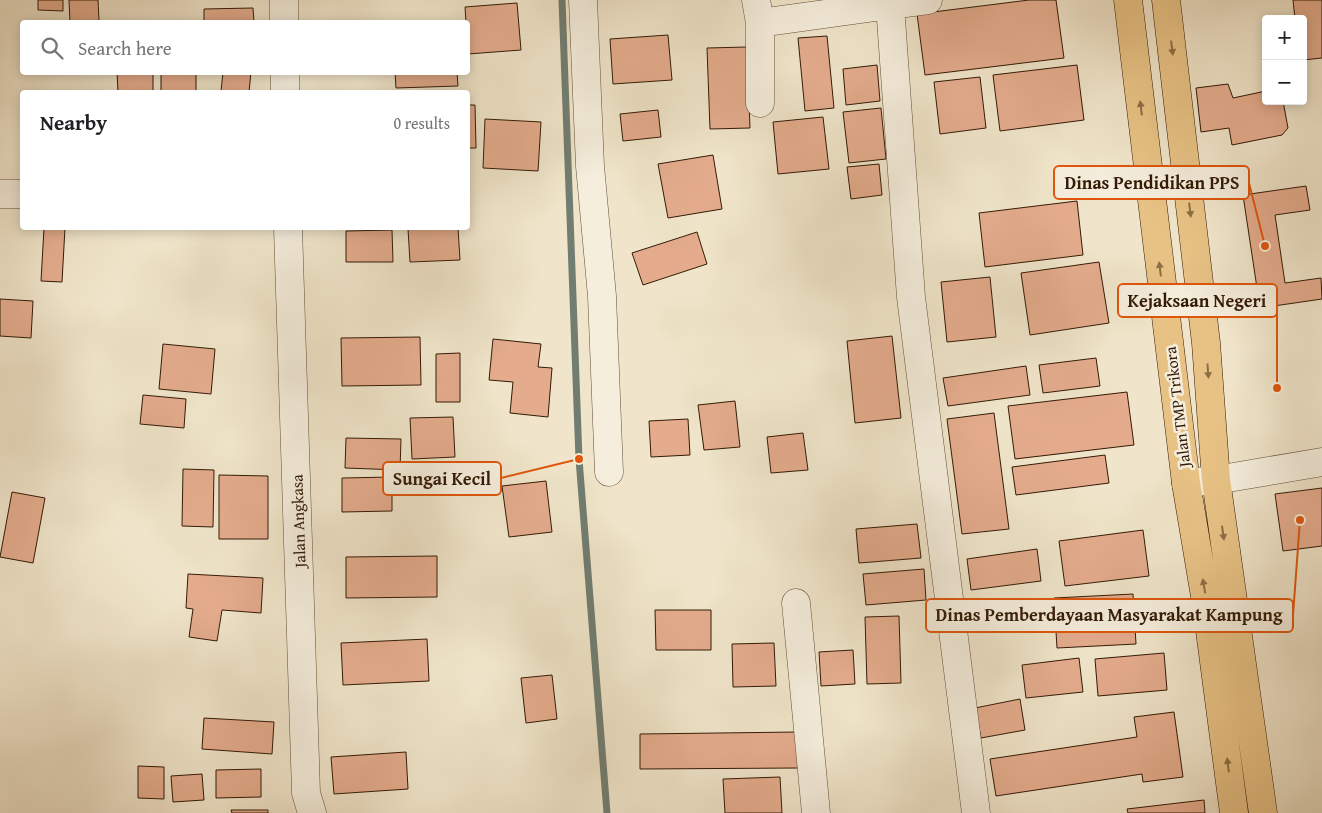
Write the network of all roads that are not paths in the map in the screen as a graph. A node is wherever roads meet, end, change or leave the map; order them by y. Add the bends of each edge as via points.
1 (284, 0) edge
2 (583, 0) edge
3 (928, 0) edge
4 (1128, 0) edge
5 (1166, 0) edge
6 (890, 5) junction
7 (758, 11) edge
8 (284, 20) edge
9 (285, 75) edge
10 (285, 90) edge
11 (760, 103) dead end
12 (0, 194) edge
13 (20, 194) edge
14 (288, 230) edge
15 (1322, 462) edge
16 (609, 472) dead end
17 (1216, 480) junction
18 (1186, 483) junction
19 (796, 603) dead end
20 (312, 813) edge
21 (816, 813) edge
22 (976, 813) edge
23 (1234, 813) edge
24 (1263, 813) edge

1 - 8 street
2 - 16 street via 590,166 602,296
3 - 6 street
18 -> 4 highway, Jalan TMP Trikora
5 -> 17 highway, Jalan TMP Trikora via 1206,344
6 - 7 street
6 - 22 street via 911,297
7 - 11 street
9 - 10 street
12 - 13 street
14 - 20 street, Jalan Angkasa via 306,793
15 - 17 street
17 - 18 street
17 -> 24 highway, Jalan TMP Trikora
23 -> 18 highway, Jalan TMP Trikora via 1208,608
19 - 21 street

